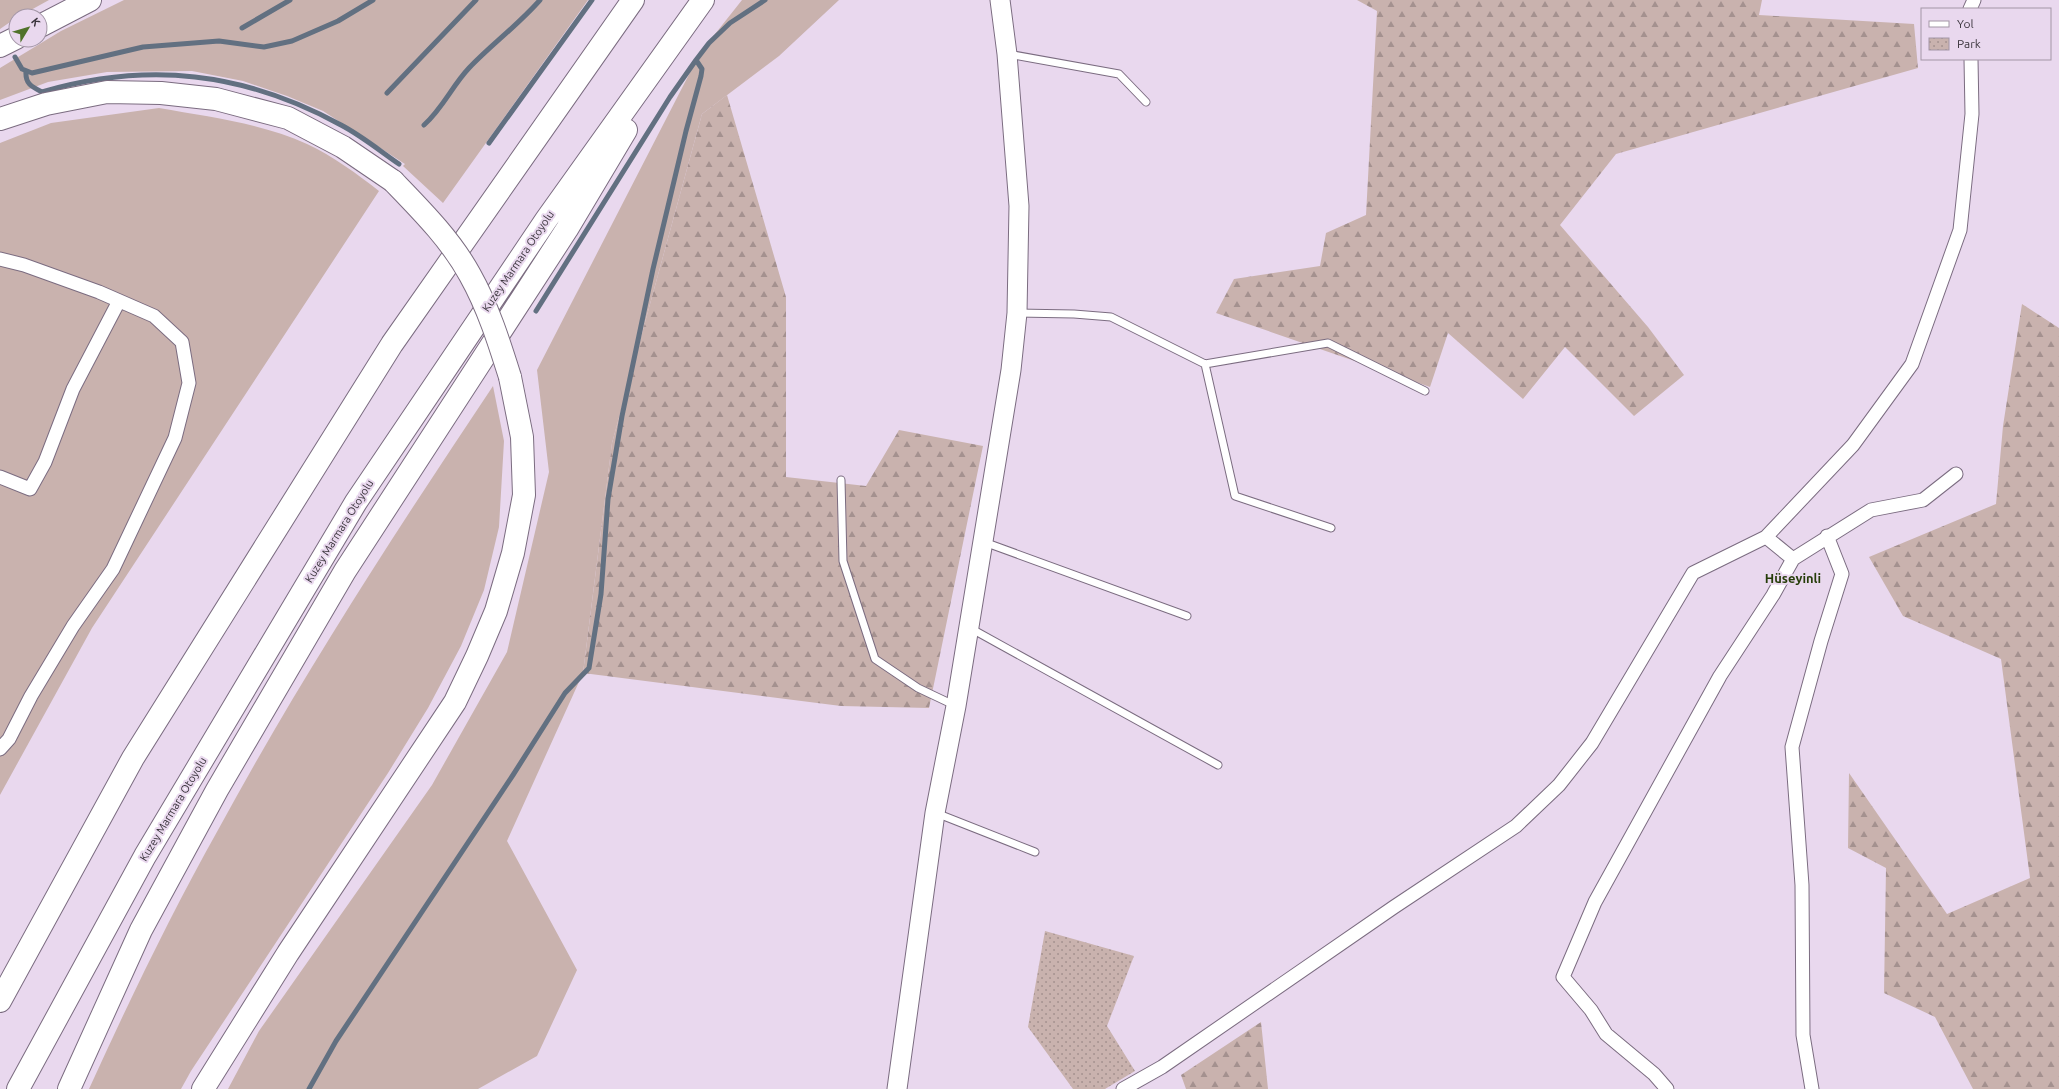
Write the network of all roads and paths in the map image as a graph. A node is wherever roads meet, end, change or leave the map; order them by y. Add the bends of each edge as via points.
1 (90, 0) edge
2 (633, 0) edge
3 (703, 0) edge
4 (1000, 0) edge
5 (48, 22) edge
6 (1007, 54) junction
7 (1971, 60) edge
8 (1146, 102) dead end
9 (0, 119) edge
10 (0, 259) edge
11 (119, 301) junction
12 (1017, 313) junction
13 (1205, 364) junction
14 (1425, 390) dead end
15 (1956, 474) dead end
16 (0, 477) edge
17 (841, 480) dead end
18 (1331, 528) dead end
19 (1766, 536) junction
20 (1827, 536) junction
21 (982, 541) junction
22 (1793, 559) junction
23 (1187, 616) dead end
24 (968, 627) junction
25 (956, 706) junction
26 (0, 749) edge
27 (1218, 765) dead end
28 (935, 813) junction
29 (1035, 852) dead end
30 (0, 1001) edge
31 (18, 1089) edge
32 (69, 1089) edge
33 (203, 1089) edge
34 (896, 1089) edge
35 (1123, 1089) edge
36 (1667, 1089) edge
37 (1812, 1089) edge

1 - 5 highway
2 - 30 highway via 392,344 133,758
3 - 31 highway, Kuzey Marmara Otoyolu via 546,220 356,502 145,856
3 - 32 highway via 568,229 345,572 216,790 140,930
4 - 6 main road
6 - 8 lane via 1119,74
6 - 12 main road via 1019,206
7 - 19 street via 1972,114 1960,230 1912,364 1853,445
9 - 33 highway, bridge via 46,104 107,92 161,93 216,99 288,118 343,147 393,181 421,210 445,238 470,275 494,326 510,377 522,437 524,496 513,553 496,611 477,656 455,702 288,953
10 - 11 street via 24,265
11 - 16 street via 73,390 48,455 30,489
11 - 26 street via 154,316 182,342 189,383 176,438 113,569 73,626 31,696 9,739
12 - 13 lane via 1111,317
12 - 21 main road
13 - 14 lane via 1328,343
13 - 18 lane via 1235,496
15 - 20 street via 1923,500 1870,510
17 - 25 lane via 843,561 875,659 918,688
19 - 22 street
19 - 35 street via 1693,574 1592,743 1559,785 1516,826 1162,1067
20 - 22 street
20 - 37 street via 1842,574 1792,747 1802,885 1803,1036
21 - 23 lane
21 - 24 main road
22 - 36 street via 1720,676 1595,902 1563,977 1592,1010 1606,1034 1654,1074
24 - 25 main road
24 - 27 lane
25 - 28 main road
28 - 29 lane
28 - 34 main road

